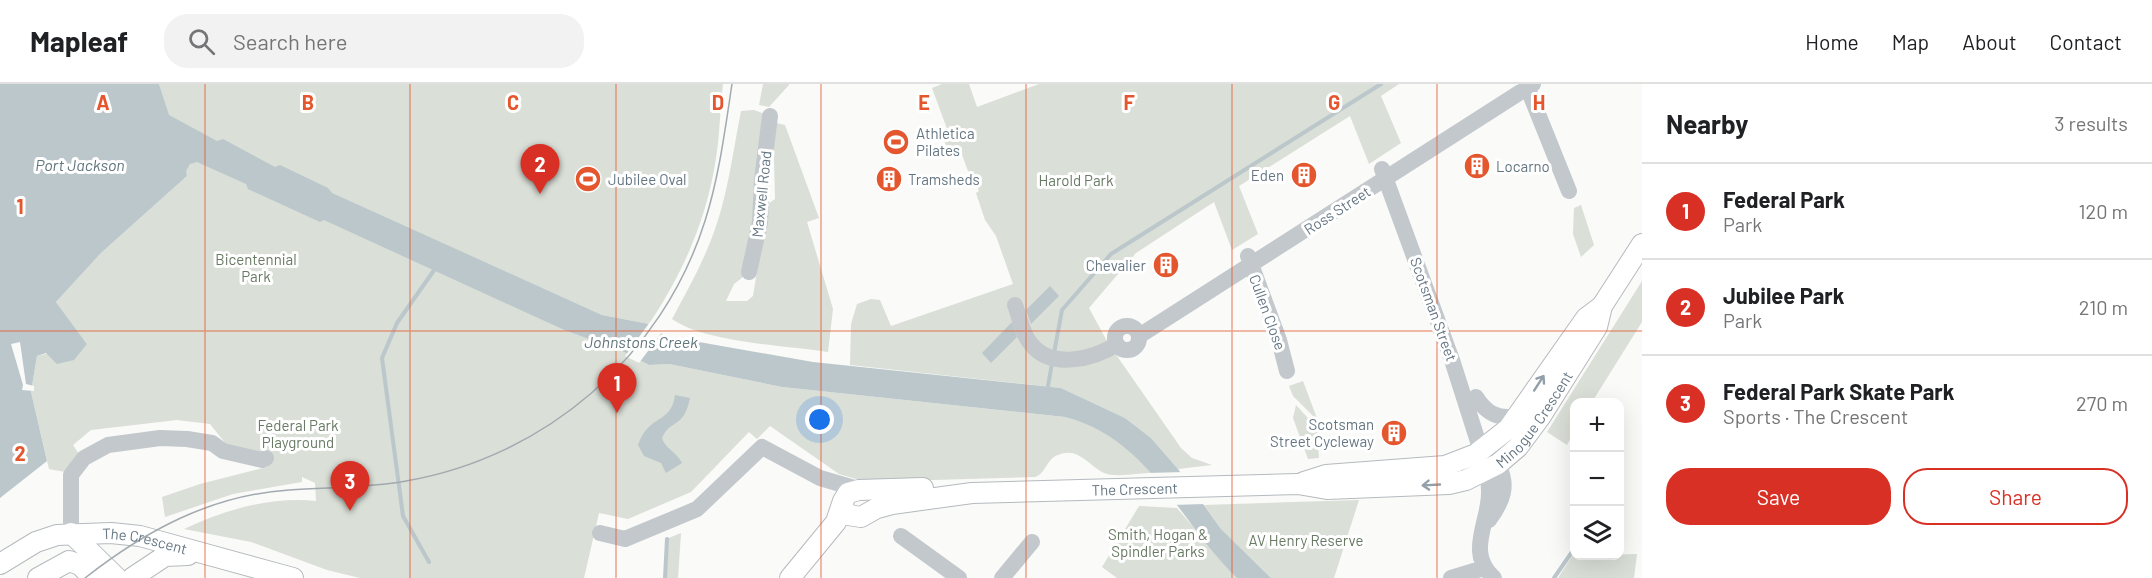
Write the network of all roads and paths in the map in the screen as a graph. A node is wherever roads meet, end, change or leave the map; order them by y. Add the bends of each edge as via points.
1 (1525, 85) edge
2 (770, 116) dead end
3 (1389, 170) junction
4 (1569, 191) dead end
5 (1642, 244) edge
6 (1249, 260) junction
7 (749, 272) dead end
8 (1015, 305) dead end
9 (1602, 306) junction
10 (1287, 371) dead end
11 (1476, 397) junction
12 (1517, 416) junction
13 (1485, 448) junction
14 (266, 458) dead end
15 (795, 465) junction
16 (1493, 467) junction
17 (1298, 484) junction
18 (862, 490) junction
19 (972, 494) junction
20 (843, 506) junction
21 (867, 515) junction
22 (70, 533) junction
23 (600, 533) dead end
24 (901, 536) dead end
25 (1032, 542) dead end
26 (200, 554) junction
27 (811, 555) junction
28 (0, 564) edge
29 (1489, 573) edge
30 (38, 578) edge
31 (93, 578) edge
32 (98, 578) edge
33 (117, 578) edge
34 (132, 578) edge
35 (293, 578) edge
36 (790, 578) edge
37 (959, 578) edge
38 (1002, 578) edge
39 (1451, 578) edge

1 - 3 street, Ross Street
1 - 4 street
2 - 7 street, Maxwell Road via 760,222
3 - 6 street, Ross Street
3 - 11 street, Scotsman Street
3 - 13 street, Scotsman Street
5 - 9 main road, Minogue Crescent
6 - 8 street, Ross Street via 1136,332 1124,326 1115,337 1117,344 1090,358 1053,357 1029,342
6 - 10 street, Cullen Close
12 -> 9 main road, Minogue Crescent via 1586,318
9 - 16 main road, Minogue Crescent via 1597,327 1541,416 1518,447
11 - 12 street, Scotsman Street via 1492,415
11 - 13 street, Scotsman Street
12 - 13 main road, Minogue Crescent
13 - 16 main road
13 - 17 main road, The Crescent via 1445,466 1326,476
14 - 22 street via 223,451 212,443 187,439 160,438 108,445 84,458 70,475
15 - 18 street via 820,478
15 - 20 street via 809,481 833,494
15 - 23 street via 762,447 697,509 625,539
16 -> 17 main road, The Crescent via 1463,481 1428,486 1328,489
16 - 29 street, Minogue Crescent via 1504,479 1504,493 1480,533 1480,553
17 - 19 main road, The Crescent
18 - 19 main road, The Crescent via 922,488
18 - 20 main road via 848,493
18 - 21 main road via 872,501
19 - 21 main road, The Crescent via 892,504
20 - 21 main road via 851,517
20 - 27 main road, The Crescent
21 - 27 main road, The Crescent
22 - 26 main road, The Crescent via 132,535
22 - 28 main road, The Crescent via 36,542
22 - 32 main road
22 - 33 main road
24 - 37 street
25 - 38 street
26 - 34 main road via 165,556
26 - 35 main road, The Crescent
27 - 36 main road, The Crescent
29 - 39 street
30 - 31 main road via 69,561

